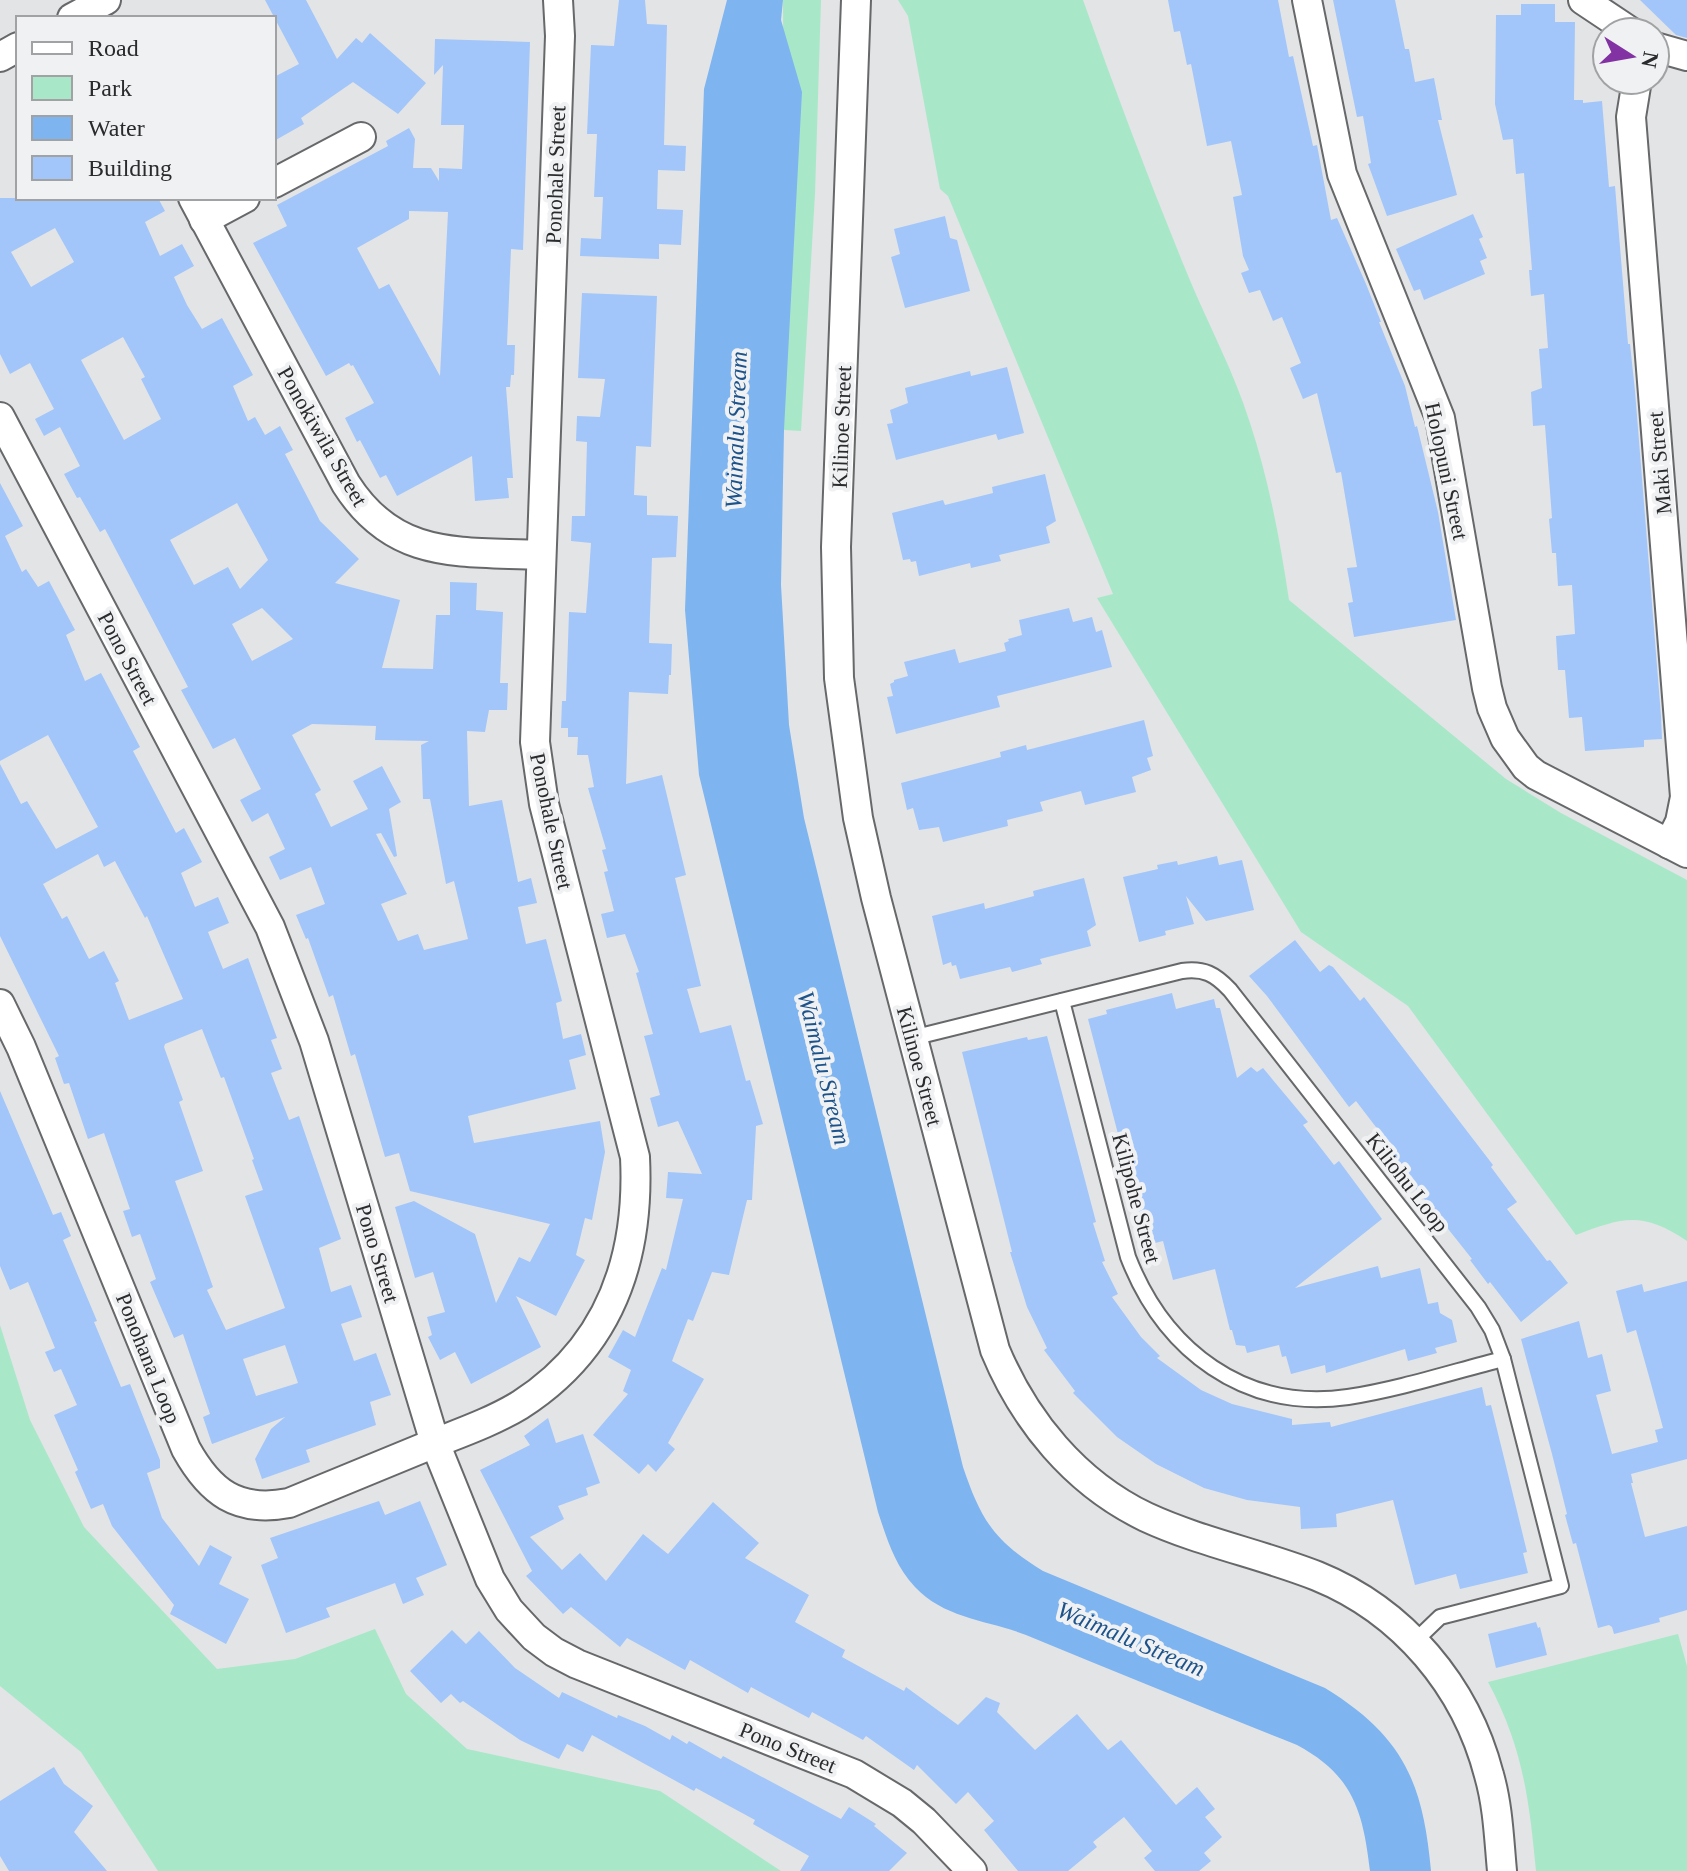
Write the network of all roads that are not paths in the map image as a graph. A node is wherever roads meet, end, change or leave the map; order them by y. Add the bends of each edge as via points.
1 (558, 0) edge
2 (856, 0) edge
3 (1307, 0) edge
4 (1583, 0) edge
5 (1607, 16) edge
6 (1634, 96) edge
7 (361, 137) dead end
8 (276, 182) edge
9 (237, 200) edge
10 (199, 209) edge
11 (0, 417) edge
12 (541, 555) junction
13 (1678, 849) edge
14 (1062, 1001) junction
15 (0, 1004) edge
16 (912, 1038) junction
17 (1503, 1359) junction
18 (435, 1443) junction
19 (1415, 1641) junction
20 (972, 1871) edge
21 (1502, 1871) edge

1 - 12 street, Ponohale Street
2 - 16 street, Kilinoe Street via 836,547 838,662 858,818
3 - 13 street, Holopuni Street via 1342,174 1440,418 1487,688 1498,723 1513,751 1536,775
4 - 5 street
6 - 13 street, Maki Street via 1631,117 1685,797
7 - 8 street
9 - 10 street
10 - 12 street, Ponokiwila Street via 346,484 368,514 395,534 428,547
11 - 18 street, Pono Street via 276,942 314,1041
12 - 18 street, Ponohale Street via 537,771 626,1116 635,1157 636,1214 610,1307 570,1362 521,1404
14 - 16 lane, Kiliohu Loop
14 - 17 lane, Kiliohu Loop via 1182,971 1203,970 1221,980 1478,1307
14 - 17 lane, Kilipohe Street via 1138,1284 1167,1328 1205,1363 1257,1389 1324,1399
15 - 18 street, Ponohana Loop via 186,1449 208,1483 230,1499 276,1506
16 - 19 street, Kilinoe Street via 995,1350 1036,1425 1076,1468 1118,1501 1171,1527 1340,1586
17 - 19 lane, Kiliohu Loop via 1561,1586 1440,1617
18 - 20 street, Pono Street via 490,1579 534,1637 577,1664 854,1774 924,1821
19 - 21 street, Kilinoe Street via 1456,1694 1482,1750

